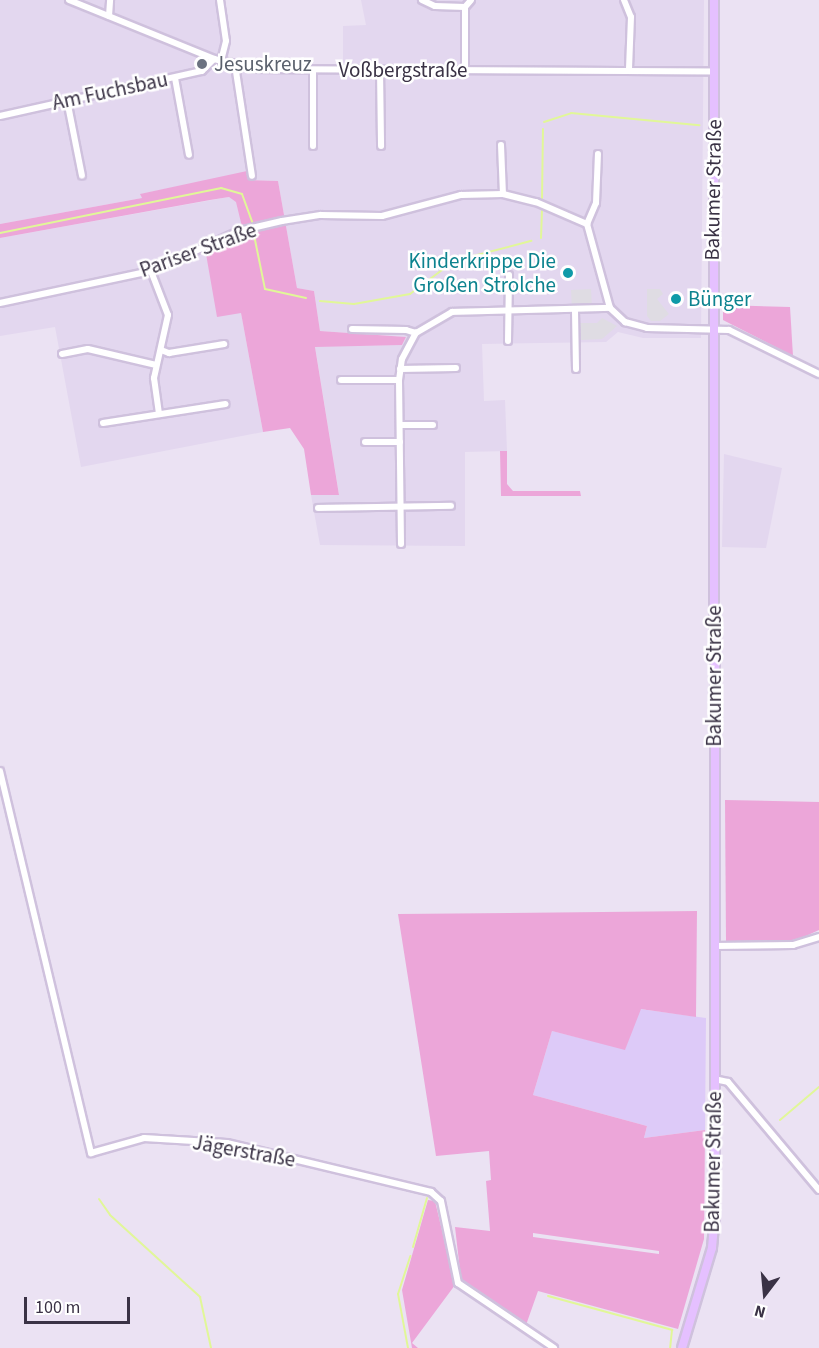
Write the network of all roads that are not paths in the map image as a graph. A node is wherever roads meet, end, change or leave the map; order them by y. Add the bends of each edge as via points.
1 (69, 0) edge
2 (110, 0) edge
3 (220, 0) edge
4 (422, 0) edge
5 (471, 0) edge
6 (624, 0) edge
7 (714, 0) edge
8 (465, 6) junction
9 (109, 16) junction
10 (218, 60) junction
11 (235, 65) junction
12 (313, 70) junction
13 (380, 70) junction
14 (465, 70) junction
15 (629, 70) junction
16 (714, 71) junction
17 (175, 78) junction
18 (67, 100) junction
19 (0, 116) edge
20 (501, 145) dead end
21 (313, 146) dead end
22 (381, 146) dead end
23 (598, 154) dead end
24 (189, 155) dead end
25 (82, 176) dead end
26 (252, 176) dead end
27 (503, 194) junction
28 (587, 224) junction
29 (151, 271) junction
30 (509, 275) dead end
31 (0, 303) edge
32 (610, 308) junction
33 (508, 311) junction
34 (575, 311) junction
35 (352, 329) dead end
36 (712, 329) junction
37 (416, 333) junction
38 (508, 341) dead end
39 (224, 345) dead end
40 (161, 350) junction
41 (62, 354) dead end
42 (156, 365) junction
43 (456, 368) dead end
44 (400, 369) junction
45 (576, 369) dead end
46 (819, 374) edge
47 (342, 380) dead end
48 (399, 380) junction
49 (226, 404) dead end
50 (159, 412) junction
51 (103, 423) dead end
52 (400, 425) junction
53 (433, 425) dead end
54 (365, 442) dead end
55 (400, 442) junction
56 (401, 505) junction
57 (451, 506) dead end
58 (318, 508) dead end
59 (401, 544) dead end
60 (0, 771) edge
61 (819, 937) edge
62 (714, 946) junction
63 (714, 1079) junction
64 (819, 1190) edge
65 (554, 1348) edge
66 (682, 1348) edge

1 - 9 street, Voßbergstraße
2 - 9 street
3 - 10 street via 226,41
4 - 8 street via 435,6
5 - 8 street
6 - 15 street via 631,17
7 - 16 main road, Bakumer Straße
8 - 14 street
9 - 10 street, Voßbergstraße
10 - 11 street, Voßbergstraße
10 - 17 street, Am Fuchsbau via 202,71
11 - 12 street, Voßbergstraße
11 - 26 street
12 - 13 street, Voßbergstraße
12 - 21 street
13 - 14 street, Voßbergstraße
13 - 22 street
14 - 15 street, Voßbergstraße
15 - 16 street, Voßbergstraße
16 - 36 main road, Bakumer Straße
17 - 18 street, Am Fuchsbau
17 - 24 street
18 - 19 street, Am Fuchsbau
18 - 25 street
20 - 27 street
23 - 28 street via 596,203
27 - 28 street, Pariser Straße via 536,202
27 - 29 street, Pariser Straße via 461,195 382,216 321,215 282,221 221,238
28 - 32 street
29 - 31 street, Pariser Straße
29 - 40 street via 168,315
30 - 33 street
32 - 34 street
32 - 36 street via 614,316 641,327
33 - 34 street
33 - 37 street via 452,312
33 - 38 street
34 - 45 street
35 - 37 street
36 - 46 street via 740,334
36 - 62 main road, Bakumer Straße
37 - 44 street
39 - 40 street via 169,353
40 - 42 street
41 - 42 street via 88,349
42 - 50 street via 153,378
43 - 44 street
44 - 48 street
47 - 48 street
48 - 52 street
49 - 50 street
50 - 51 street
52 - 53 street
52 - 55 street
54 - 55 street
55 - 56 street
56 - 57 street
56 - 58 street
56 - 59 street
60 - 65 street, Jägerstraße via 92,1153 144,1138 227,1143 431,1192 441,1202 458,1283
61 - 62 street via 793,945
62 - 63 main road, Bakumer Straße
63 - 64 street via 728,1082
63 - 66 main road, Bakumer Straße via 712,1248

